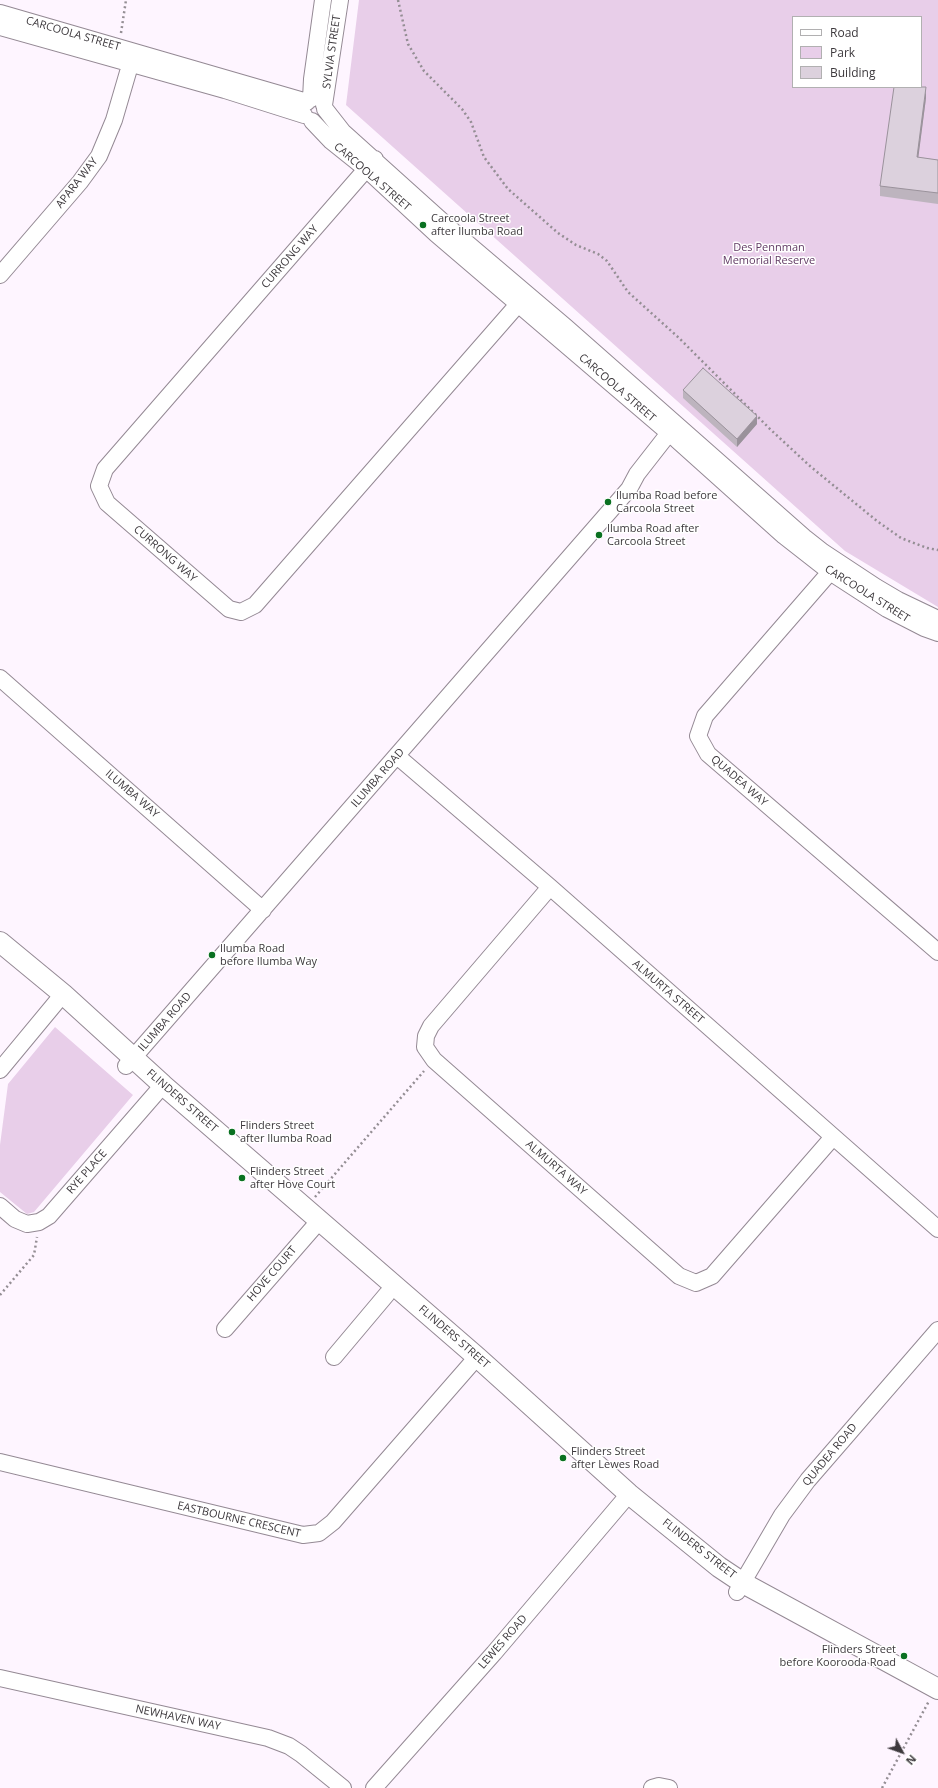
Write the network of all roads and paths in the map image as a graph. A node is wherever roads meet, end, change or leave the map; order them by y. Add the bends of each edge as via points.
1 (126, 0) edge
2 (323, 0) edge
3 (340, 0) edge
4 (398, 0) edge
5 (0, 13) edge
6 (20, 26) junction
7 (0, 27) edge
8 (118, 47) junction
9 (132, 58) junction
10 (314, 108) junction
11 (371, 164) junction
12 (0, 275) edge
13 (523, 299) junction
14 (677, 432) junction
15 (938, 550) edge
16 (834, 568) junction
17 (938, 619) edge
18 (938, 633) edge
19 (0, 678) edge
20 (397, 756) junction
21 (550, 887) junction
22 (263, 910) junction
23 (0, 942) edge
24 (938, 952) edge
25 (0, 956) edge
26 (59, 999) junction
27 (434, 1060) junction
28 (130, 1062) junction
29 (0, 1070) edge
30 (160, 1089) junction
31 (834, 1137) junction
32 (312, 1200) dead end
33 (0, 1206) edge
34 (39, 1222) junction
35 (316, 1224) junction
36 (938, 1229) edge
37 (387, 1294) junction
38 (0, 1295) edge
39 (225, 1329) dead end
40 (938, 1330) edge
41 (336, 1350) dead end
42 (473, 1362) junction
43 (0, 1462) edge
44 (626, 1498) junction
45 (740, 1588) junction
46 (0, 1678) edge
47 (936, 1694) edge
48 (343, 1788) edge
49 (374, 1788) edge
50 (652, 1788) edge
51 (669, 1788) edge
52 (882, 1788) edge

1 - 8 path
2 - 10 street, SYLVIA STREET via 312,79
3 - 10 street, SYLVIA STREET via 326,97
4 - 15 path via 408,44 424,71 462,109 471,122 484,157 508,189 558,233 607,261 628,292 679,338 811,467 901,538
5 - 6 street, CARCOOLA STREET
6 - 7 street, CARCOOLA STREET
6 - 8 street, CARCOOLA STREET
6 - 9 street, CARCOOLA STREET
8 - 9 street, CARCOOLA STREET
9 - 10 street, CARCOOLA STREET
9 - 12 street, APARA WAY via 114,120 98,156 80,182
10 - 11 street, CARCOOLA STREET via 332,141
11 - 13 street, CARCOOLA STREET via 448,236
11 - 13 street, CURRONG WAY via 105,469 99,486 107,503 229,609 241,612 255,606
13 - 14 street, CARCOOLA STREET
14 - 16 street, CARCOOLA STREET via 784,536
14 - 20 street, ILUMBA ROAD via 637,474 629,489
16 - 17 street, CARCOOLA STREET
16 - 18 street, CARCOOLA STREET via 887,609
16 - 24 street, QUADEA WAY via 706,716 698,736 708,754
19 - 22 street, ILUMBA WAY
20 - 21 street, ALMURTA STREET
20 - 22 street, ILUMBA ROAD
21 - 27 street, ALMURTA WAY via 431,1026 426,1036 425,1047
21 - 31 street, ALMURTA STREET
22 - 28 street, ILUMBA ROAD
23 - 26 main road, FLINDERS STREET
25 - 26 main road, FLINDERS STREET
26 - 28 main road, FLINDERS STREET
26 - 29 street
27 - 31 street, ALMURTA WAY via 679,1276 696,1283 712,1276
27 - 32 path
28 - 30 main road, FLINDERS STREET
30 - 34 street, RYE PLACE via 49,1216
30 - 35 main road, FLINDERS STREET
31 - 36 street, ALMURTA STREET
33 - 34 street via 15,1219 27,1224
34 - 38 path via 34,1255
35 - 37 main road, FLINDERS STREET
35 - 39 street, HOVE COURT
35 - 42 main road, FLINDERS STREET
37 - 41 street via 356,1325
37 - 42 main road, FLINDERS STREET
40 - 45 street, QUADEA ROAD via 808,1480 782,1515
42 - 43 street, EASTBOURNE CRESCENT via 333,1522 319,1533 303,1535
42 - 44 main road, FLINDERS STREET
44 - 45 main road, FLINDERS STREET via 719,1567
44 - 49 street, LEWES ROAD via 494,1653
45 - 47 main road, FLINDERS STREET
46 - 48 street, NEWHAVEN WAY via 268,1738 289,1746
47 - 52 path
50 - 51 street

